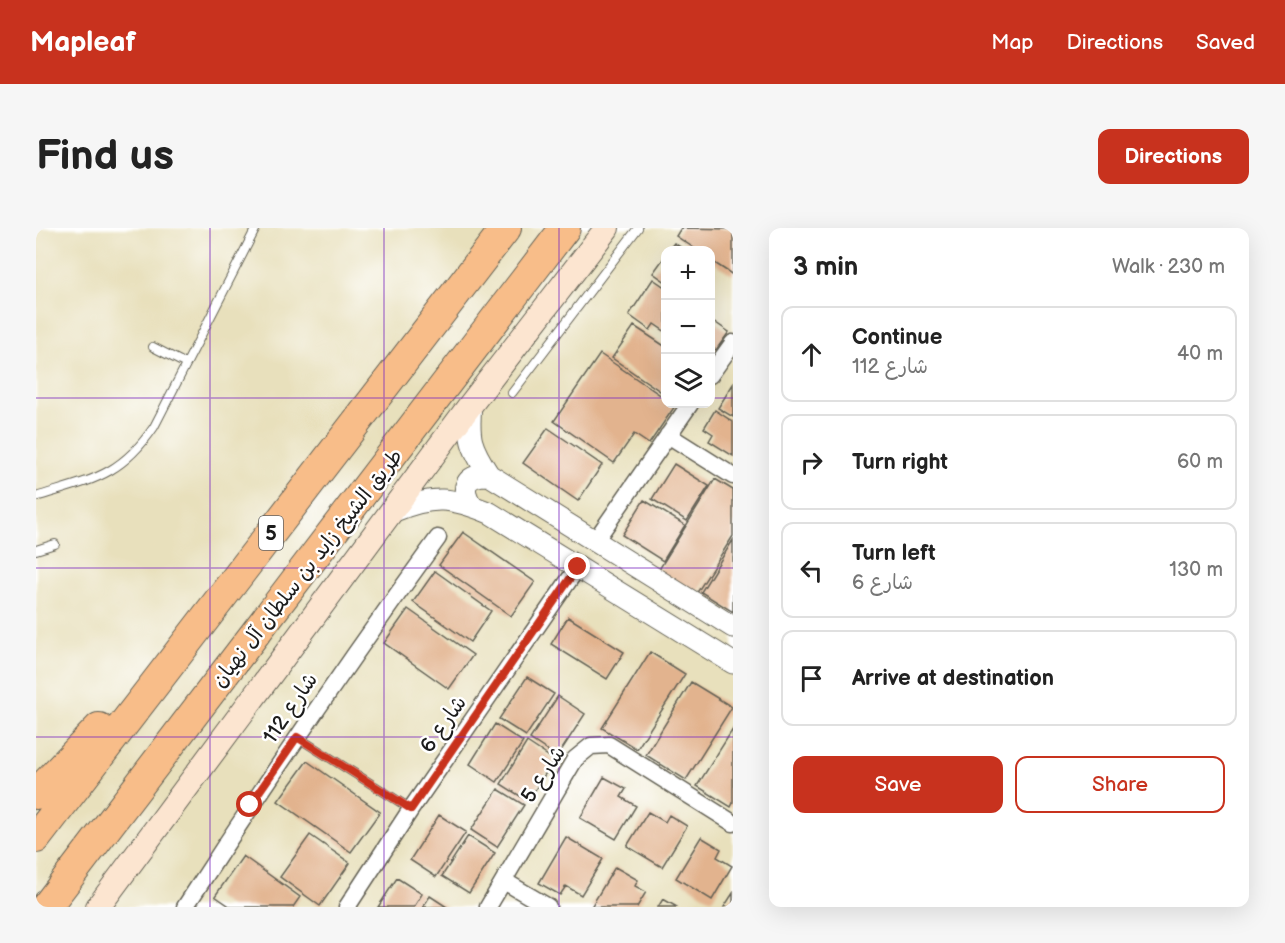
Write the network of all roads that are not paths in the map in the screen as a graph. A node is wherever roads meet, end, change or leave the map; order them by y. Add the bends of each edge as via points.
1 (256, 228) edge
2 (506, 228) edge
3 (566, 228) edge
4 (607, 228) edge
5 (638, 228) edge
6 (733, 343) edge
7 (153, 347) dead end
8 (186, 364) junction
9 (715, 369) edge
10 (512, 393) dead end
11 (471, 404) junction
12 (687, 408) edge
13 (668, 435) junction
14 (489, 475) junction
15 (733, 476) edge
16 (36, 497) edge
17 (472, 506) junction
18 (394, 511) junction
19 (438, 538) dead end
20 (595, 541) junction
21 (55, 544) dead end
22 (36, 550) edge
23 (578, 567) junction
24 (733, 627) edge
25 (196, 629) junction
26 (733, 663) edge
27 (297, 737) junction
28 (36, 794) edge
29 (411, 809) junction
30 (733, 823) edge
31 (36, 838) edge
32 (504, 880) junction
33 (46, 907) edge
34 (98, 907) edge
35 (185, 907) edge
36 (347, 907) edge
37 (488, 907) edge
38 (548, 907) edge

1 - 8 lane
2 - 25 highway, 5
3 - 33 highway, طريق الشيخ زايد بن سلطان آل نهيان / 5
4 - 11 main road
5 - 10 lane
6 - 9 street
7 - 8 lane
8 - 16 lane via 154,427 125,462 98,478
11 - 14 street via 469,429 474,454
11 - 18 main road
12 - 13 street
13 - 15 street
13 - 20 street
14 - 17 street via 478,474 465,488
14 - 20 street
17 - 18 street via 438,499 415,502
17 - 23 street
18 - 34 main road
19 - 27 street, شارع 112
20 - 24 street
21 - 22 lane
23 - 26 street
23 - 29 street, شارع 6
25 - 28 highway
25 - 31 highway, 5
27 - 29 lane
27 - 35 street, شارع 112
29 - 36 street, شارع 6
30 - 32 street, شارع 5 via 609,745 591,746 575,759
32 - 37 street, شارع 5
32 - 38 street

